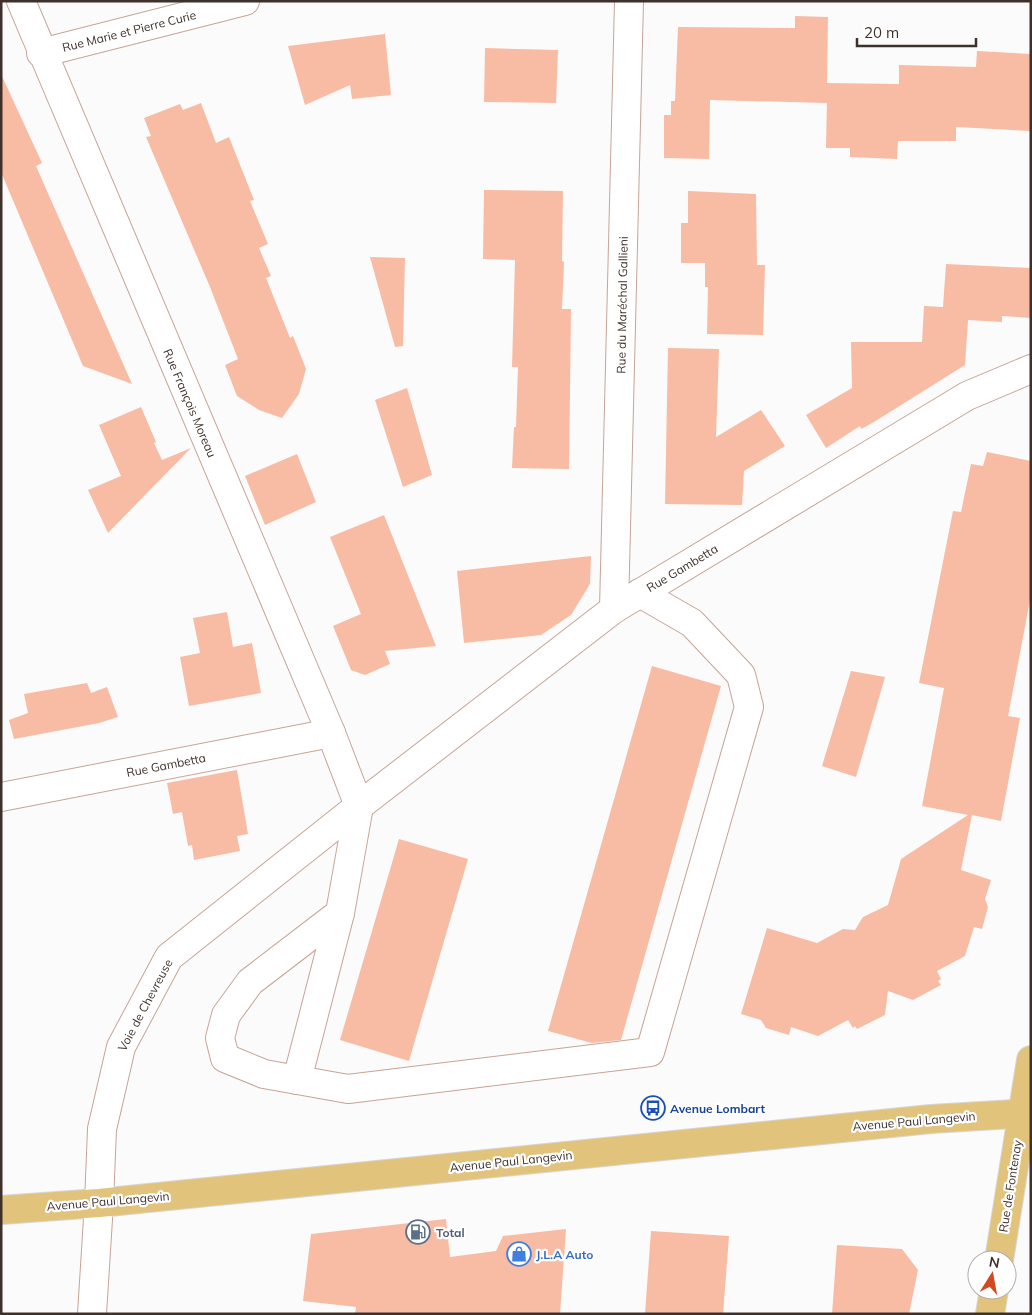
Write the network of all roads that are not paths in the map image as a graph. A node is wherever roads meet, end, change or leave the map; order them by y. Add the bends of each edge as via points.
1 (21, 1) edge
2 (245, 1) edge
3 (629, 1) edge
4 (41, 53) junction
5 (1031, 370) edge
6 (640, 593) junction
7 (614, 609) junction
8 (331, 733) junction
9 (1, 796) edge
10 (359, 806) junction
11 (340, 913) junction
12 (1031, 1060) edge
13 (297, 1080) junction
14 (1026, 1113) edge
15 (99, 1203) junction
16 (1, 1210) edge
17 (1001, 1250) edge
18 (992, 1300) edge
19 (92, 1314) edge
20 (990, 1314) edge

1 - 4 street, Rue François Moreau
2 - 4 street, Rue Marie et Pierre Curie
3 - 7 street, Rue du Maréchal Gallieni
4 - 8 street, Rue François Moreau
5 - 6 street, Rue Gambetta via 966,396
6 - 7 street, Rue Gambetta
6 - 13 street via 692,623 741,675 749,707 650,1052 348,1089
7 - 10 street, Rue Gambetta
8 - 9 street, Rue Gambetta
8 - 10 street, Rue François Moreau
10 - 11 street
10 - 15 street, Voie de Chevreuse via 169,957 121,1046 102,1129
11 - 13 street
11 - 13 street via 250,982 226,1015 220,1038 225,1058 264,1074
12 - 14 main road
14 - 15 main road, Avenue Paul Langevin via 932,1119
14 - 17 main road, Rue de Fontenay
15 - 16 main road, Avenue Paul Langevin
15 - 19 street, Voie de Chevreuse
18 - 20 main road

